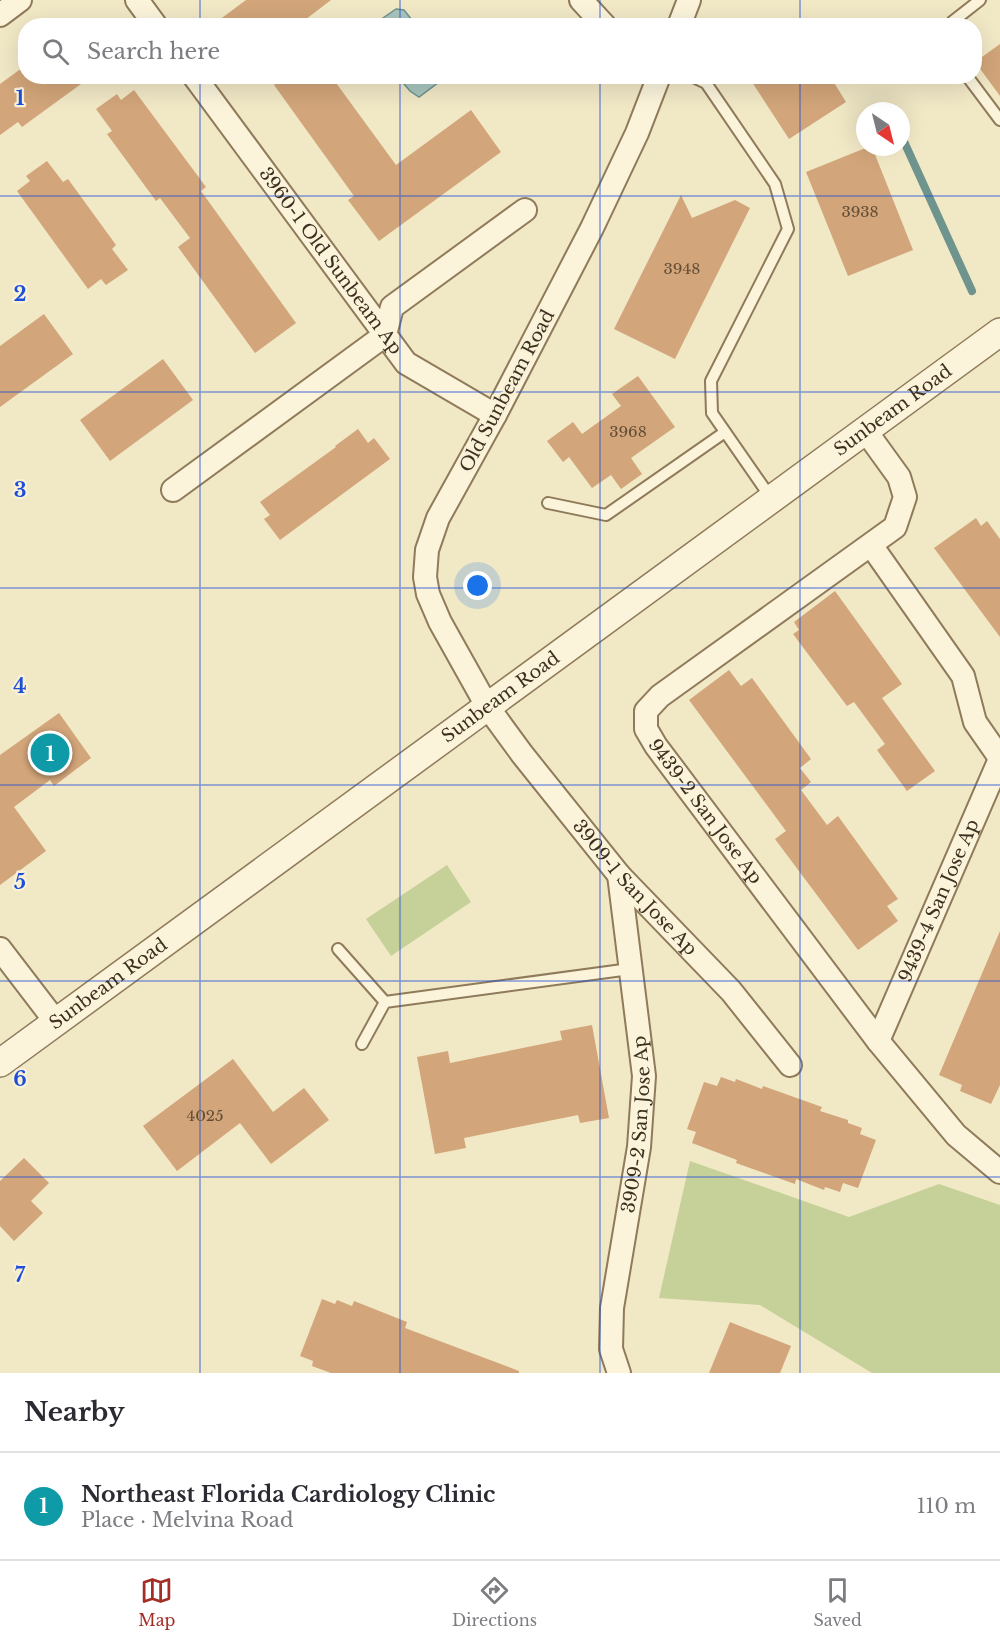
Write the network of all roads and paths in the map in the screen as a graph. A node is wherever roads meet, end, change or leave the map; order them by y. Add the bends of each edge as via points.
1 (20, 0) edge
2 (137, 0) edge
3 (581, 0) edge
4 (689, 0) edge
5 (981, 0) edge
6 (0, 15) edge
7 (150, 18) edge
8 (598, 18) edge
9 (682, 18) edge
10 (957, 18) edge
11 (200, 84) edge
12 (656, 84) edge
13 (706, 84) edge
14 (973, 84) edge
15 (1000, 120) edge
16 (525, 210) dead end
17 (1000, 332) edge
18 (385, 335) junction
19 (495, 415) junction
20 (865, 430) junction
21 (725, 432) junction
22 (173, 490) dead end
23 (771, 498) junction
24 (548, 503) dead end
25 (871, 545) junction
26 (487, 706) junction
27 (1000, 759) edge
28 (619, 875) junction
29 (0, 949) edge
30 (338, 949) dead end
31 (630, 969) junction
32 (385, 1002) junction
33 (56, 1022) junction
34 (878, 1041) junction
35 (362, 1044) dead end
36 (0, 1063) edge
37 (790, 1065) dead end
38 (1000, 1172) edge
39 (619, 1373) edge

1 - 6 street
2 - 7 street
3 - 8 street
4 - 9 street
5 - 10 lane
11 - 18 street, 3960-1 Old Sunbeam Ap
12 - 19 street, Old Sunbeam Road via 607,196
13 - 21 lane via 775,184 788,229 711,381 712,413
14 - 15 lane
16 - 18 street via 392,307
17 - 20 street, Sunbeam Road
18 - 19 street, 3960-1 Old Sunbeam Ap via 406,363
18 - 22 street
19 - 26 street, Old Sunbeam Road via 438,518 425,577 440,622
20 - 23 street, Sunbeam Road
20 - 25 street, 9439-2 San Jose Ap via 899,477 905,497 895,527
21 - 23 lane
21 - 24 lane via 606,515
23 - 26 street, Sunbeam Road
25 - 27 street, 9439-4 San Jose Ap via 963,676 975,723
25 - 34 street, 9439-2 San Jose Ap via 660,696 646,711 646,729
26 - 28 street, 3909-1 San Jose Ap
26 - 33 street, Sunbeam Road
27 - 34 street, 9439-4 San Jose Ap
28 - 31 street, 3909-2 San Jose Ap
28 - 37 street, 3909-1 San Jose Ap via 731,991
29 - 33 street
30 - 32 lane
31 - 32 lane
31 - 39 street, 3909-2 San Jose Ap via 644,1076 639,1147 612,1308 611,1349
32 - 35 lane
33 - 36 street, Sunbeam Road
34 - 38 street, 9439-2 San Jose Ap via 956,1135

